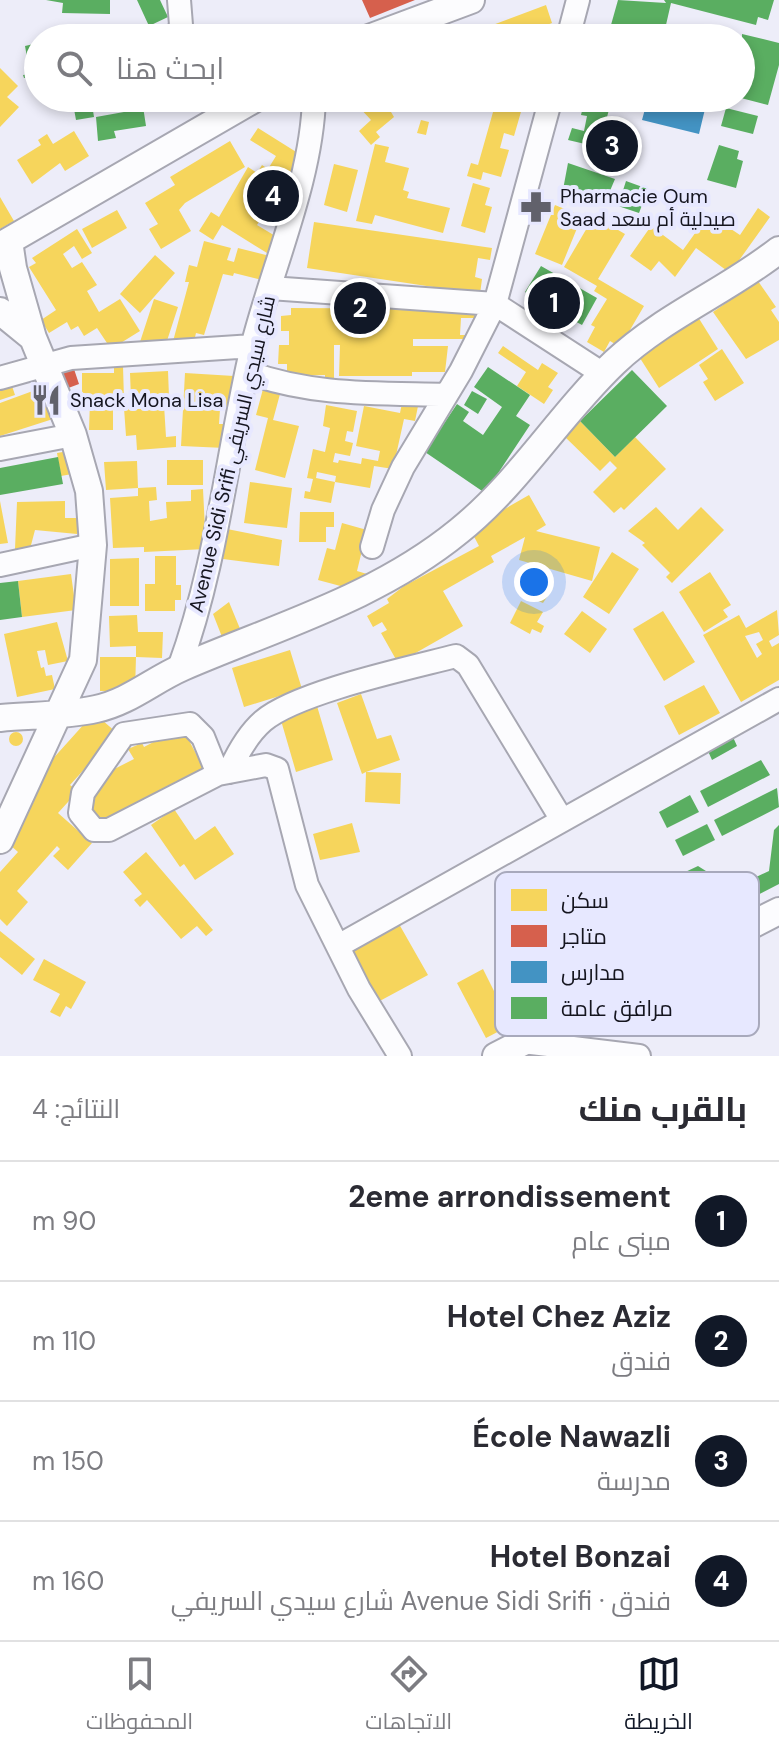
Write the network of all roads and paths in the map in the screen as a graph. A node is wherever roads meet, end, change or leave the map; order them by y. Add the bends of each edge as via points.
1 (179, 0) edge
2 (471, 0) edge
3 (578, 0) edge
4 (181, 24) edge
5 (407, 24) edge
6 (572, 24) edge
7 (232, 112) edge
8 (312, 112) edge
9 (547, 112) edge
10 (5, 244) edge
11 (779, 250) edge
12 (270, 288) junction
13 (495, 304) junction
14 (0, 311) edge
15 (33, 338) junction
16 (253, 346) junction
17 (42, 364) junction
18 (247, 372) junction
19 (603, 374) junction
20 (0, 378) edge
21 (446, 395) junction
22 (73, 435) junction
23 (0, 449) edge
24 (93, 545) junction
25 (372, 547) dead end
26 (0, 565) edge
27 (179, 668) junction
28 (779, 699) edge
29 (57, 713) junction
30 (0, 718) edge
31 (224, 773) junction
32 (562, 820) junction
33 (0, 840) edge
34 (779, 911) edge
35 (759, 921) edge
36 (338, 946) junction
37 (535, 1036) edge
38 (523, 1042) junction
39 (400, 1056) edge
40 (496, 1056) edge
41 (639, 1056) edge

1 - 4 street
2 - 5 street
3 - 6 street
7 - 10 street
8 - 12 street, Avenue Sidi Srifi شارع سيدي السريفي
9 - 13 street
10 - 15 street
11 - 19 street via 670,319
12 - 13 street
12 - 16 street, Avenue Sidi Srifi شارع سيدي السريفي
13 - 19 street
13 - 21 street
14 - 15 street
15 - 17 street
16 - 17 street
16 - 18 street, Avenue Sidi Srifi شارع سيدي السريفي
17 - 20 street
17 - 22 street
18 - 21 street via 310,389
18 - 27 street, Avenue Sidi Srifi شارع سيدي السريفي via 208,567
19 - 27 street via 527,464 459,531 373,589
21 - 25 street via 403,467
22 - 23 street
22 - 24 street via 89,491
24 - 26 street
24 - 29 street via 83,660
27 - 29 street via 122,701
28 - 32 street
29 - 30 street
29 - 33 street
31 - 31 street via 190,724 124,734 83,793 80,813 94,830 109,830
31 - 32 street via 262,721 290,704 456,656 468,665
31 - 36 street via 266,765 277,769 307,885
32 - 36 street
34 - 35 street
36 - 39 street
37 - 38 street
38 - 40 street
38 - 41 street

